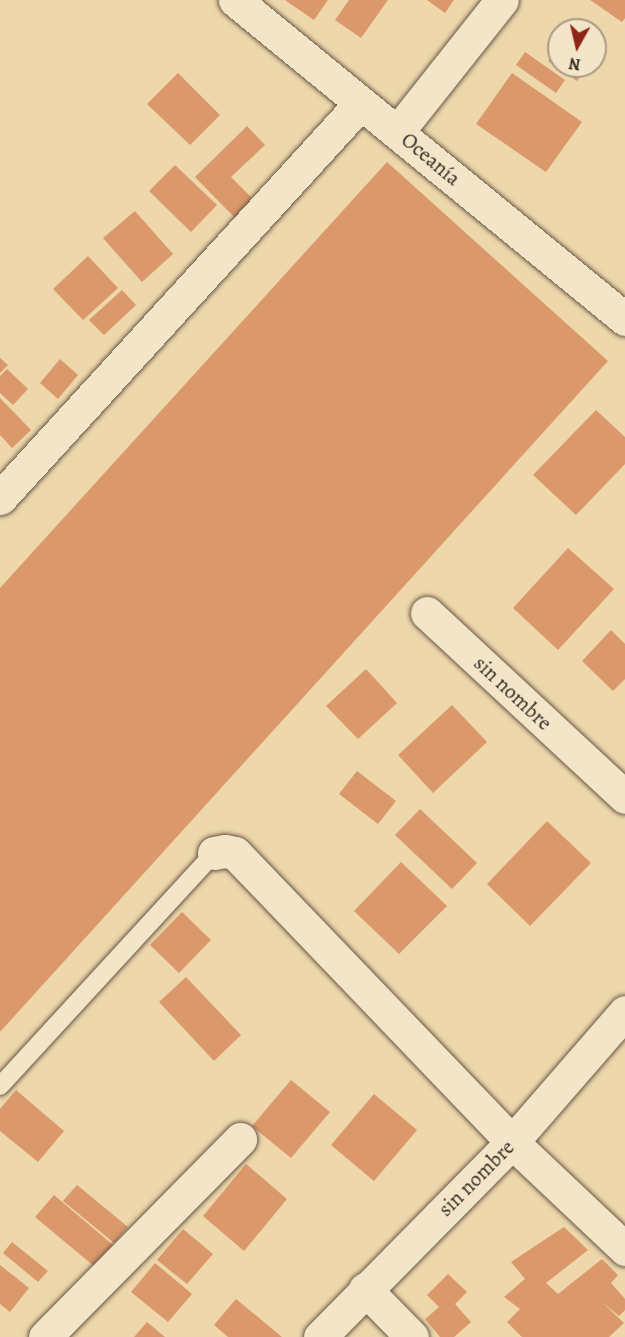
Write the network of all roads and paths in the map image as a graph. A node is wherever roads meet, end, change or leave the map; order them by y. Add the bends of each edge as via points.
1 (235, 0) edge
2 (502, 0) edge
3 (361, 103) junction
4 (398, 131) junction
5 (625, 319) edge
6 (0, 498) edge
7 (427, 613) dead end
8 (625, 797) edge
9 (214, 853) joint
10 (625, 1012) edge
11 (0, 1086) edge
12 (240, 1139) dead end
13 (512, 1142) junction
14 (625, 1249) edge
15 (364, 1289) junction
16 (45, 1337) edge
17 (321, 1337) edge
18 (412, 1337) edge

1 - 3 street, Oceanía
2 - 4 street
3 - 4 street, Oceanía
3 - 6 street
4 - 5 street, Oceanía
7 - 8 street, sin nombre
9 - 11 lane
9 - 13 street via 235,853
10 - 13 street, sin nombre
12 - 16 street
13 - 14 street
13 - 15 street, sin nombre
15 - 17 street, sin nombre
15 - 18 street

